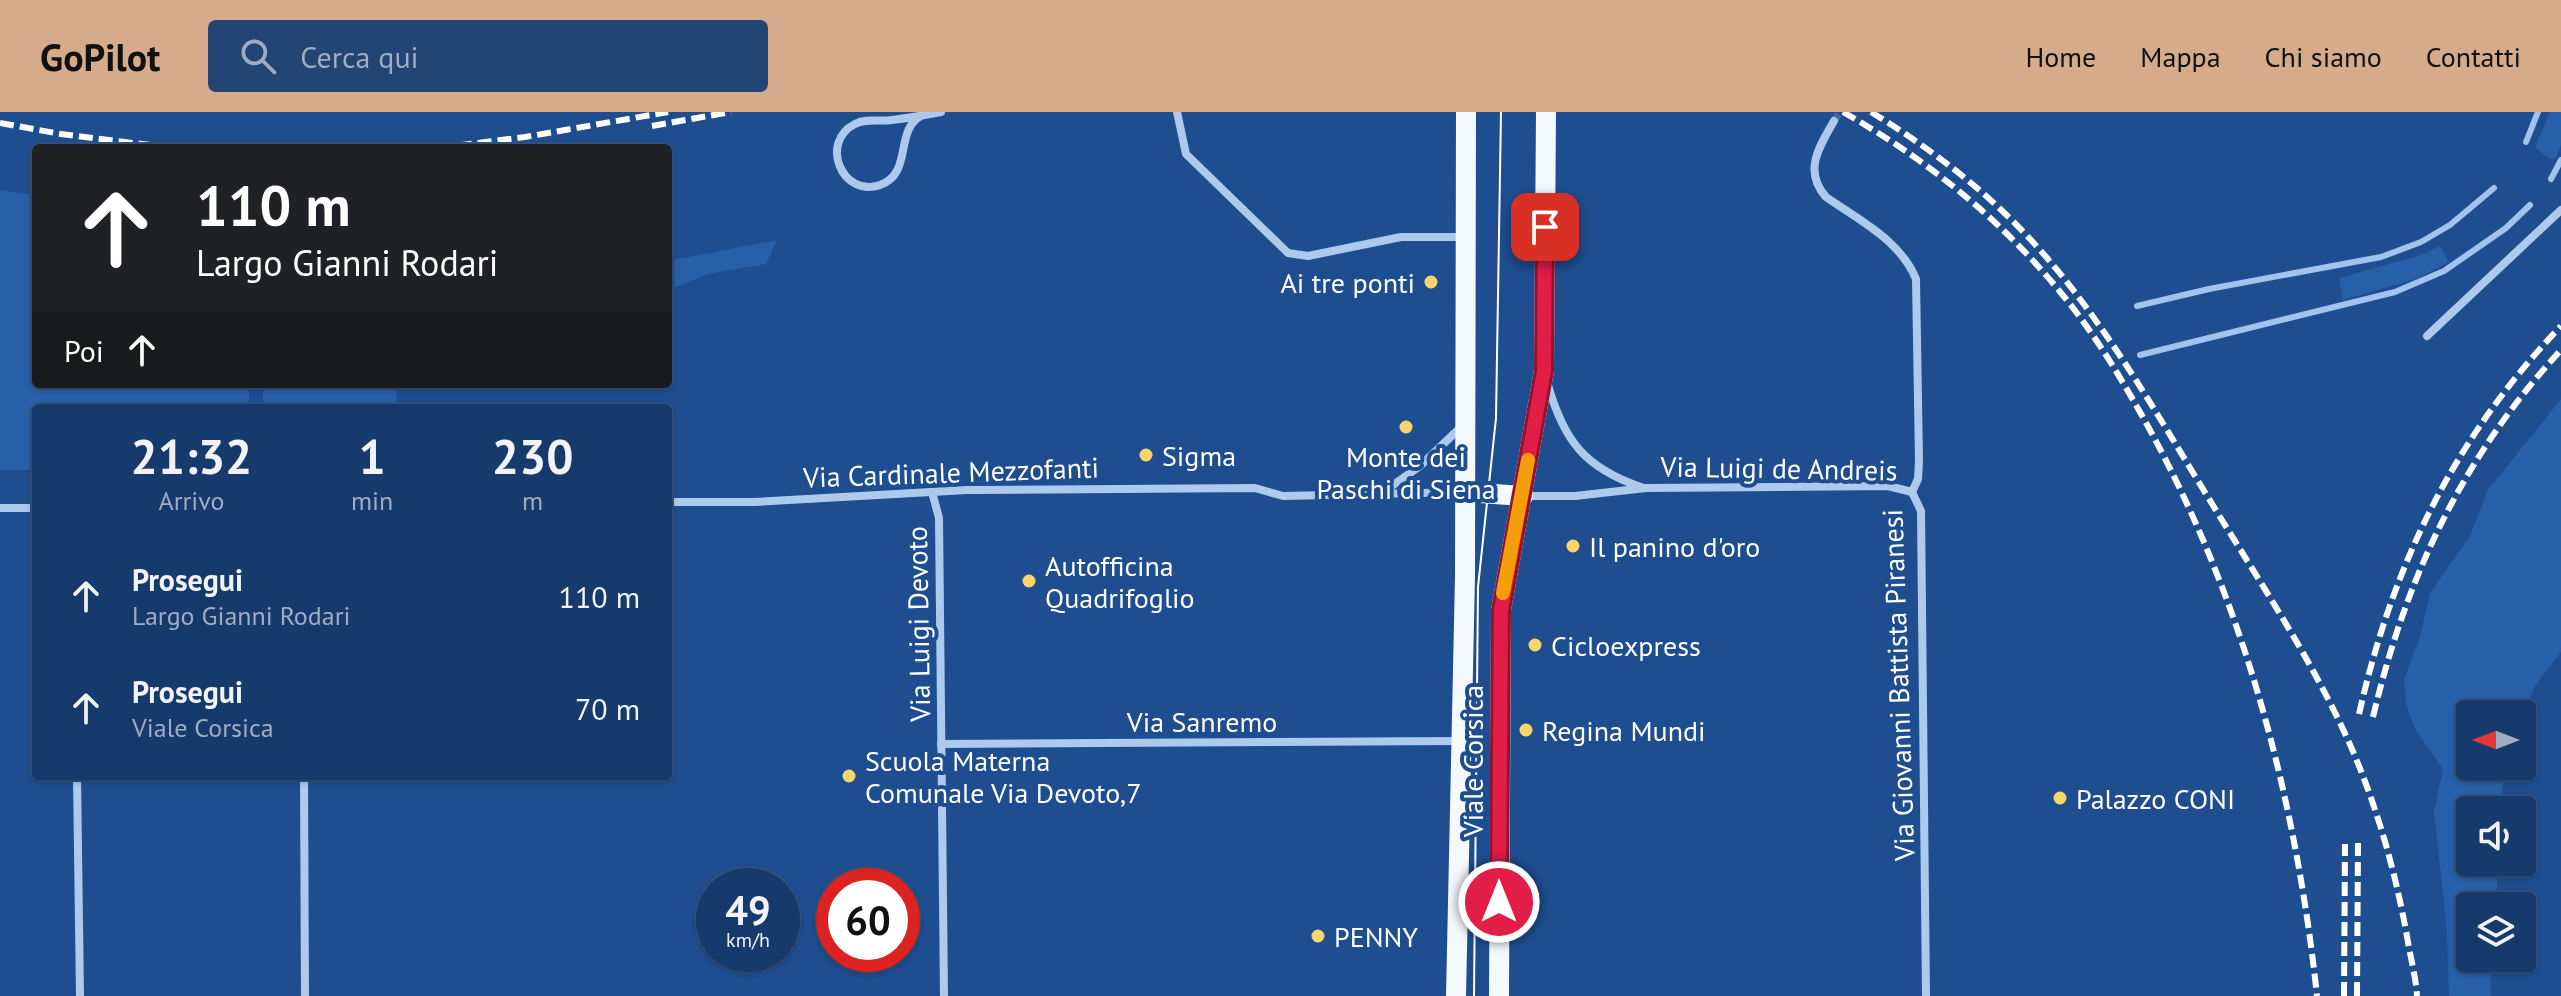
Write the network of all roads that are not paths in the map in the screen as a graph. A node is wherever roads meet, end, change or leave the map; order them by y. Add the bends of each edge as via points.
1 (941, 112) edge
2 (1177, 112) edge
3 (1466, 112) edge
4 (1546, 112) edge
5 (923, 115) junction
6 (1834, 121) tunnel mouth
7 (2561, 210) edge
8 (1466, 237) junction
9 (2427, 336) dead end
10 (1544, 371) junction
11 (1466, 421) junction
12 (1646, 488) junction
13 (932, 492) junction
14 (1465, 492) junction
15 (1912, 492) junction
16 (1377, 495) junction
17 (1523, 496) junction
18 (672, 502) edge
19 (0, 508) edge
20 (32, 508) edge
21 (1462, 741) junction
22 (941, 744) junction
23 (77, 780) edge
24 (304, 780) edge
25 (80, 996) edge
26 (305, 996) edge
27 (944, 996) edge
28 (1456, 996) edge
29 (1499, 996) edge
30 (1926, 996) edge

1 - 5 street
2 - 8 street via 1186,154 1288,253 1308,256 1401,237
3 - 8 main road
4 - 10 main road
5 - 5 street via 853,125 838,144 841,171 863,186 890,180 901,163 908,127
6 - 15 street, Via Giovanni Battista Piranesi via 1813,168 1819,189 1894,245 1916,279 1919,461
7 - 9 street
8 - 11 main road
10 - 12 street via 1561,425 1575,446 1614,478
10 - 17 main road, Viale Corsica
11 - 14 main road, Viale Corsica
11 - 16 street via 1420,466
12 - 15 street, Via Luigi de Andreis via 1888,486
12 - 17 street, Via Luigi de Andreis
13 - 16 street, Via Cardinale Mezzofanti via 1255,488 1283,496
13 - 18 street, Via Cardinale Mezzofanti
13 - 22 street, Via Luigi Devoto via 939,518
14 - 16 street, Via Cardinale Mezzofanti
14 - 17 main road
14 - 21 main road, Viale Corsica
15 - 30 street, Via Giovanni Battista Piranesi via 1921,511
17 - 29 main road, Viale Corsica via 1501,610
19 - 20 street
21 - 22 street, Via Sanremo
21 - 28 main road, Viale Corsica
22 - 27 street, Via Luigi Devoto
23 - 25 street
24 - 26 street

